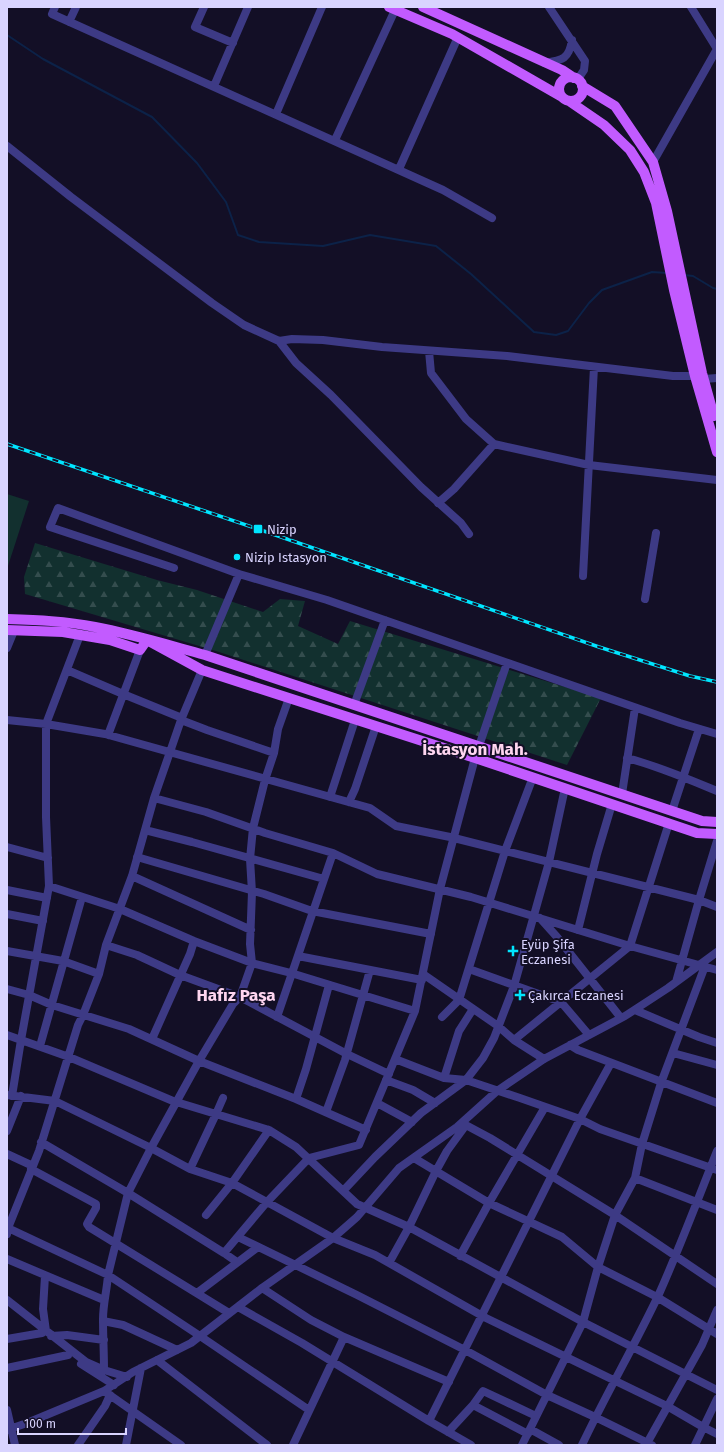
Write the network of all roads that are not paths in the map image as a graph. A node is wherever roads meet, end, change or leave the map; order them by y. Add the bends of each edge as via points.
1 (55, 7) edge
2 (76, 7) edge
3 (204, 7) edge
4 (248, 7) edge
5 (322, 7) edge
6 (423, 7) edge
7 (549, 7) edge
8 (691, 7) edge
9 (392, 8) edge
10 (69, 22) junction
11 (458, 37) junction
12 (572, 40) junction
13 (233, 42) junction
14 (717, 49) edge
15 (545, 62) junction
16 (578, 81) junction
17 (214, 86) junction
18 (566, 99) junction
19 (276, 114) junction
20 (335, 140) junction
21 (7, 146) edge
22 (653, 162) junction
23 (398, 169) junction
24 (492, 218) dead end
25 (671, 252) junction
26 (279, 341) junction
27 (429, 351) junction
28 (594, 367) junction
29 (700, 378) junction
30 (717, 378) edge
31 (717, 428) edge
32 (494, 444) junction
33 (717, 452) edge
34 (589, 464) junction
35 (717, 480) edge
36 (438, 503) junction
37 (656, 532) dead end
38 (469, 534) dead end
39 (174, 568) dead end
40 (239, 574) junction
41 (583, 576) dead end
42 (645, 599) dead end
43 (7, 619) edge
44 (384, 620) junction
45 (10, 630) edge
46 (80, 635) junction
47 (7, 648) edge
48 (140, 650) junction
49 (205, 656) junction
50 (507, 663) junction
51 (67, 670) junction
52 (202, 670) junction
53 (123, 694) junction
54 (289, 698) junction
55 (354, 705) junction
56 (635, 708) junction
57 (182, 719) junction
58 (7, 720) edge
59 (355, 720) junction
60 (46, 724) junction
61 (376, 726) junction
62 (699, 728) junction
63 (717, 734) edge
64 (108, 735) junction
65 (479, 747) junction
66 (170, 752) junction
67 (274, 753) junction
68 (475, 758) junction
69 (627, 758) junction
70 (682, 776) junction
71 (533, 777) junction
72 (265, 780) junction
73 (565, 788) junction
74 (717, 792) edge
75 (622, 794) junction
76 (330, 797) junction
77 (154, 798) junction
78 (349, 802) junction
79 (612, 804) junction
80 (672, 811) junction
81 (717, 822) edge
82 (669, 823) junction
83 (253, 828) junction
84 (145, 830) junction
85 (717, 834) edge
86 (455, 839) junction
87 (717, 841) edge
88 (7, 847) edge
89 (505, 851) junction
90 (333, 853) junction
91 (137, 857) junction
92 (48, 858) junction
93 (250, 859) junction
94 (549, 862) junction
95 (593, 874) junction
96 (132, 876) junction
97 (324, 879) junction
98 (49, 886) junction
99 (649, 888) junction
100 (7, 890) edge
101 (440, 890) junction
102 (252, 892) junction
103 (82, 897) junction
104 (47, 898) junction
105 (699, 900) junction
106 (489, 902) junction
107 (717, 907) edge
108 (120, 909) junction
109 (312, 911) junction
110 (7, 914) edge
111 (536, 917) junction
112 (43, 921) junction
113 (251, 930) junction
114 (578, 930) junction
115 (431, 934) junction
116 (194, 941) junction
117 (106, 945) junction
118 (630, 946) junction
119 (7, 951) edge
120 (717, 952) edge
121 (37, 956) junction
122 (298, 956) junction
123 (681, 960) junction
124 (63, 961) junction
125 (252, 963) junction
126 (702, 965) junction
127 (469, 969) junction
128 (370, 970) junction
129 (717, 970) edge
130 (291, 973) junction
131 (99, 974) junction
132 (180, 975) junction
133 (422, 977) junction
134 (590, 979) junction
135 (676, 982) junction
136 (329, 984) junction
137 (514, 986) junction
138 (7, 989) edge
139 (29, 995) junction
140 (363, 995) junction
141 (240, 997) junction
142 (459, 1000) junction
143 (561, 1002) junction
144 (52, 1005) junction
145 (473, 1009) junction
146 (634, 1010) junction
147 (415, 1011) junction
148 (83, 1016) junction
149 (277, 1017) junction
150 (442, 1017) dead end
151 (621, 1018) junction
152 (498, 1026) junction
153 (681, 1030) junction
154 (7, 1035) edge
155 (314, 1036) junction
156 (589, 1036) junction
157 (152, 1039) junction
158 (21, 1040) junction
159 (514, 1040) junction
160 (717, 1043) edge
161 (570, 1045) junction
162 (40, 1046) junction
163 (672, 1053) junction
164 (347, 1054) junction
165 (69, 1057) junction
166 (395, 1059) junction
167 (544, 1059) junction
168 (199, 1061) junction
169 (611, 1063) junction
170 (717, 1065) edge
171 (388, 1077) junction
172 (444, 1078) junction
173 (466, 1080) junction
174 (661, 1082) junction
175 (497, 1091) junction
176 (10, 1095) edge
177 (21, 1096) junction
178 (222, 1098) dead end
179 (296, 1100) junction
180 (55, 1101) junction
181 (178, 1101) junction
182 (377, 1103) junction
183 (435, 1103) junction
184 (717, 1103) edge
185 (546, 1107) junction
186 (326, 1112) junction
187 (216, 1114) junction
188 (580, 1119) junction
189 (412, 1122) junction
190 (464, 1124) junction
191 (269, 1130) junction
192 (366, 1130) junction
193 (7, 1131) edge
194 (41, 1142) junction
195 (642, 1144) junction
196 (151, 1148) junction
197 (717, 1151) edge
198 (7, 1154) edge
199 (518, 1155) junction
200 (309, 1158) junction
201 (414, 1158) junction
202 (32, 1168) junction
203 (190, 1169) junction
204 (714, 1169) edge
205 (436, 1171) junction
206 (551, 1176) junction
207 (635, 1178) junction
208 (232, 1183) junction
209 (343, 1192) junction
210 (128, 1193) junction
211 (267, 1202) junction
212 (698, 1202) junction
213 (489, 1203) junction
214 (365, 1208) junction
215 (717, 1210) edge
216 (206, 1215) dead end
217 (615, 1215) junction
218 (529, 1221) junction
219 (409, 1227) junction
220 (7, 1231) edge
221 (238, 1237) junction
222 (333, 1238) junction
223 (115, 1243) junction
224 (258, 1247) junction
225 (224, 1253) junction
226 (676, 1255) junction
227 (460, 1256) junction
228 (7, 1259) edge
229 (237, 1262) junction
230 (389, 1263) junction
231 (295, 1265) junction
232 (598, 1267) junction
233 (108, 1275) junction
234 (45, 1276) junction
235 (501, 1278) junction
236 (717, 1284) edge
237 (262, 1288) junction
238 (198, 1293) junction
239 (657, 1297) junction
240 (7, 1300) edge
241 (104, 1300) junction
242 (7, 1306) edge
243 (238, 1307) junction
244 (717, 1310) edge
245 (229, 1313) junction
246 (482, 1316) junction
247 (103, 1321) junction
248 (583, 1322) junction
249 (709, 1328) junction
250 (46, 1333) junction
251 (717, 1334) edge
252 (200, 1336) junction
253 (344, 1337) junction
254 (7, 1339) edge
255 (104, 1340) junction
256 (631, 1346) junction
257 (178, 1350) junction
258 (465, 1350) junction
259 (68, 1355) junction
260 (566, 1357) junction
261 (157, 1360) junction
262 (332, 1362) junction
263 (7, 1368) edge
264 (141, 1368) junction
265 (104, 1370) junction
266 (686, 1373) junction
267 (126, 1377) junction
268 (614, 1380) junction
269 (449, 1382) junction
270 (114, 1385) junction
271 (717, 1390) edge
272 (107, 1393) junction
273 (547, 1395) junction
274 (717, 1399) edge
275 (472, 1405) junction
276 (667, 1406) junction
277 (7, 1410) edge
278 (309, 1410) junction
279 (133, 1412) junction
280 (536, 1416) junction
281 (595, 1417) junction
282 (429, 1421) junction
283 (703, 1428) junction
284 (9, 1429) edge
285 (448, 1432) junction
286 (529, 1432) junction
287 (717, 1434) edge
288 (264, 1444) edge
289 (648, 1444) edge
290 (15, 1445) edge
291 (78, 1445) edge
292 (126, 1445) edge
293 (181, 1445) edge
294 (293, 1445) edge
295 (472, 1445) edge
296 (522, 1445) edge
297 (559, 1445) edge
298 (582, 1445) edge
299 (695, 1445) edge

1 - 10 street via 52,14
2 - 10 street
3 - 13 street via 195,27
4 - 13 street
5 - 19 street
6 - 15 main road
7 - 12 street
8 - 14 street
9 - 11 main road
9 - 20 street
10 - 17 street
11 - 18 main road
11 - 23 street
12 - 15 street via 570,52 565,57 559,61
12 - 16 street via 585,61 584,70
13 - 17 street
14 - 22 street
15 - 16 main road
16 - 18 main road via 582,94 580,97 573,101
16 - 18 main road via 567,78 561,83 560,90
16 - 22 main road via 615,106
17 - 19 street
18 - 25 main road via 604,125 630,150 644,172
19 - 20 street
20 - 23 street
21 - 26 street via 71,197 244,325
22 - 25 main road via 666,211
23 - 24 street via 443,190
25 - 29 main road
26 - 27 street via 323,340
26 - 36 street via 296,363
27 - 28 street via 507,356
27 - 32 street via 431,373 466,419
28 - 29 street
28 - 34 street
29 - 30 street
29 - 31 main road
29 - 33 main road
32 - 34 street
32 - 36 street
34 - 35 street
34 - 41 street
36 - 38 street via 461,523
37 - 42 street
39 - 40 street via 50,527 58,508
40 - 44 street
40 - 49 street
43 - 49 main road via 48,620 94,626
44 - 50 street
44 - 55 street
45 - 46 main road
45 - 47 street
46 - 48 main road via 110,640
46 - 51 street
48 - 52 main road via 147,640
48 - 53 street
49 - 55 main road
50 - 56 street
50 - 65 street
51 - 53 street
51 - 60 street
52 - 54 main road
52 - 57 street
53 - 57 street
53 - 64 street
54 - 59 main road
54 - 67 street via 278,729
55 - 65 main road
56 - 62 street
56 - 69 street
57 - 66 street
57 - 67 street
58 - 60 street
59 - 61 main road
59 - 76 street
60 - 64 street
60 - 92 street
61 - 68 main road
61 - 78 street via 356,789
62 - 63 street
62 - 70 street
64 - 66 street
65 - 68 street
65 - 75 main road
66 - 72 street
66 - 77 street
67 - 72 street
68 - 71 main road
68 - 86 street
69 - 70 street
69 - 75 street
70 - 74 street
70 - 80 street
71 - 73 main road
71 - 89 street
72 - 76 street
72 - 83 street
73 - 79 main road
73 - 94 street
75 - 80 main road
76 - 78 street
77 - 83 street
77 - 84 street
78 - 86 street via 370,808 396,826
79 - 82 main road
79 - 95 street
80 - 81 main road via 702,821
82 - 85 main road via 697,833
82 - 99 street
83 - 90 street
83 - 93 street
84 - 91 street
84 - 93 street
86 - 89 street
86 - 101 street
87 - 105 street
88 - 92 street
89 - 94 street
89 - 106 street
90 - 97 street
90 - 101 street via 377,874
91 - 96 street
91 - 102 street
92 - 98 street
93 - 97 street
93 - 102 street
94 - 95 street
94 - 111 street
95 - 99 street
95 - 114 street
96 - 108 street
96 - 113 street
97 - 109 street
98 - 103 street
98 - 104 street
99 - 105 street
99 - 118 street
100 - 104 street
101 - 106 street
101 - 115 street
102 - 109 street
102 - 113 street
103 - 108 street
103 - 124 street
104 - 112 street
105 - 107 street
105 - 123 street
106 - 111 street
106 - 127 street
108 - 116 street
108 - 117 street
109 - 115 street
109 - 122 street
110 - 112 street
111 - 114 street
111 - 134 street
111 - 137 street
112 - 121 street
113 - 125 street
114 - 118 street
115 - 133 street
116 - 125 street
116 - 132 street
117 - 131 street
117 - 132 street via 137,955
118 - 123 street
118 - 134 street
119 - 121 street
120 - 126 street
121 - 124 street
121 - 139 street
122 - 128 street
122 - 130 street
123 - 126 street
123 - 135 street
124 - 131 street
124 - 144 street
125 - 130 street
125 - 141 street
126 - 129 street
126 - 135 street
126 - 153 street
127 - 137 street
127 - 142 street
128 - 133 street
128 - 140 street
130 - 136 street
130 - 149 street
131 - 148 street
132 - 141 street
132 - 157 street
133 - 142 street
133 - 147 street
134 - 143 street
134 - 151 street
135 - 146 street
136 - 140 street
136 - 155 street
137 - 143 street
137 - 152 street
138 - 139 street
139 - 144 street
139 - 158 street
140 - 147 street
140 - 164 street
141 - 149 street
141 - 168 street via 233,1004
142 - 145 street
142 - 150 street
143 - 156 street
143 - 159 street
144 - 148 street
144 - 162 street
145 - 152 street
145 - 172 street via 459,1031
146 - 151 street
146 - 153 street
147 - 166 street
148 - 157 street via 129,1029
148 - 165 street
149 - 155 street
151 - 156 street
152 - 159 street
152 - 173 street via 483,1058
153 - 160 street
153 - 163 street
154 - 158 street
155 - 164 street
155 - 179 street
156 - 161 street
157 - 168 street
158 - 162 street
158 - 176 street
159 - 167 street
161 - 167 street
161 - 169 street
162 - 165 street
163 - 170 street
163 - 174 street
164 - 171 street
164 - 186 street
165 - 180 street
165 - 181 street
166 - 171 street
166 - 172 street
167 - 175 street
168 - 179 street
168 - 181 street
169 - 174 street
169 - 188 street
171 - 182 street
171 - 183 street
172 - 173 street
173 - 175 street
173 - 183 street
174 - 184 street
174 - 195 street
175 - 185 street
175 - 190 street
176 - 177 street
177 - 180 street
177 - 193 street
178 - 187 street
179 - 186 street
180 - 194 street
180 - 196 street
181 - 187 street
181 - 196 street
182 - 189 street
182 - 192 street
183 - 189 street
185 - 188 street
185 - 199 street
186 - 192 street
187 - 191 street
187 - 203 street
188 - 195 street
188 - 206 street
189 - 209 street
190 - 199 street
190 - 201 street
190 - 205 street
191 - 200 street
191 - 208 street
192 - 200 street via 359,1145
194 - 202 street
194 - 210 street
195 - 204 street
195 - 207 street
196 - 203 street
196 - 210 street
197 - 204 street
198 - 202 street
199 - 206 street
199 - 213 street
200 - 209 street
200 - 211 street
201 - 205 street
201 - 214 street via 399,1168
202 - 220 street
202 - 223 street via 96,1204 87,1224
203 - 208 street
204 - 212 street
205 - 213 street
205 - 219 street
206 - 217 street
206 - 218 street
207 - 212 street
207 - 217 street
208 - 211 street
208 - 216 street
209 - 214 street
210 - 223 street
210 - 225 street
211 - 221 street
211 - 222 street
212 - 215 street
212 - 226 street
213 - 218 street
213 - 227 street
214 - 219 street
214 - 222 street
217 - 226 street
217 - 232 street
218 - 232 street via 562,1237
218 - 235 street
219 - 227 street
219 - 230 street
220 - 233 street
221 - 224 street
221 - 225 street
222 - 230 street
222 - 231 street
223 - 233 street
223 - 238 street
224 - 229 street
224 - 231 street
225 - 229 street
226 - 236 street
226 - 239 street
227 - 235 street
228 - 234 street
229 - 238 street
230 - 246 street
231 - 237 street
231 - 258 street
232 - 239 street
232 - 248 street
233 - 241 street
233 - 252 street
234 - 241 street
234 - 250 street via 43,1309
235 - 246 street
235 - 248 street
237 - 243 street
237 - 253 street via 311,1320
238 - 245 street
239 - 249 street
239 - 256 street
240 - 250 street
241 - 247 street
242 - 250 street
243 - 245 street
243 - 262 street
244 - 249 street
245 - 252 street
246 - 258 street
246 - 260 street
247 - 255 street
247 - 257 street via 123,1324
248 - 256 street
248 - 260 street
249 - 251 street
249 - 266 street
250 - 254 street
250 - 255 street
250 - 259 street
250 - 265 street via 86,1362
252 - 257 street
252 - 278 street
253 - 262 street
253 - 269 street
255 - 265 street
256 - 266 street
256 - 268 street
257 - 261 street
258 - 269 street
258 - 273 street
259 - 263 street
259 - 270 street
260 - 268 street
260 - 273 street
261 - 264 street
261 - 288 street
262 - 278 street
262 - 282 street
264 - 267 street
264 - 279 street
265 - 267 street
266 - 271 street
266 - 276 street
267 - 270 street
268 - 276 street
268 - 281 street
269 - 282 street
270 - 272 street
272 - 279 street
272 - 284 street
272 - 291 street via 105,1406
273 - 280 street
273 - 281 street
274 - 283 street
275 - 280 street via 483,1392
275 - 285 street
275 - 286 street
276 - 283 street
276 - 289 street
277 - 284 street
278 - 294 street
279 - 292 street
279 - 293 street
280 - 286 street
281 - 289 street
281 - 298 street
282 - 285 street
283 - 287 street
283 - 299 street
284 - 290 street
285 - 295 street
286 - 296 street
286 - 297 street

